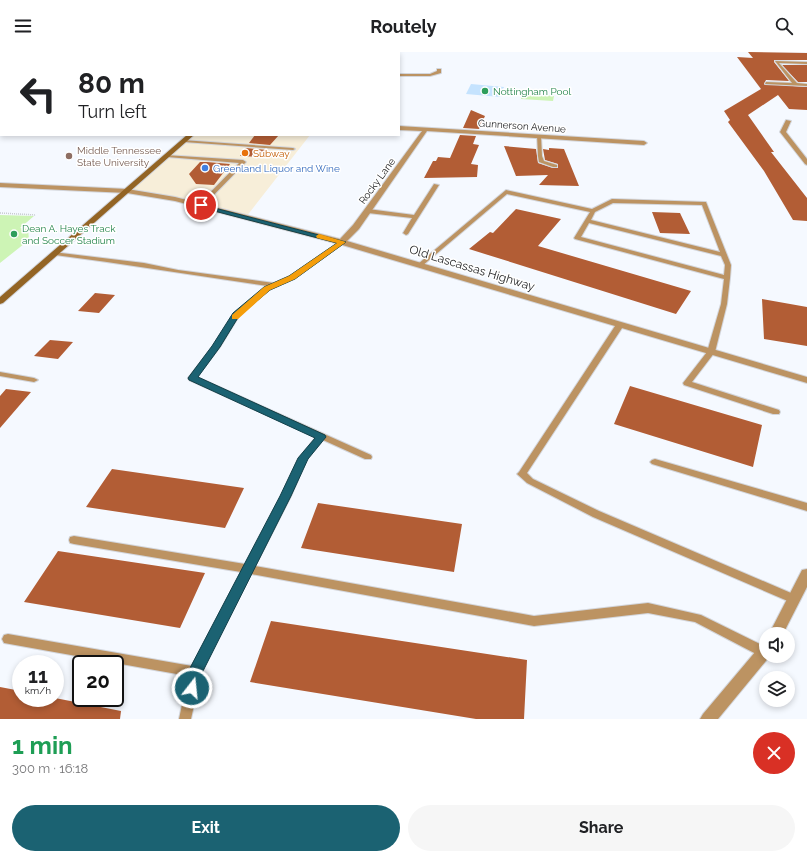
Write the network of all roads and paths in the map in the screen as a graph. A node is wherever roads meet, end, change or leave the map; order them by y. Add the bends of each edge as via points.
1 (807, 63) edge
2 (400, 69) edge
3 (400, 75) edge
4 (766, 83) dead end
5 (795, 84) junction
6 (807, 85) edge
7 (788, 121) dead end
8 (400, 128) edge
9 (426, 130) junction
10 (190, 136) edge
11 (539, 136) junction
12 (184, 141) junction
13 (644, 143) dead end
14 (293, 149) dead end
15 (167, 156) junction
16 (807, 163) edge
17 (555, 166) dead end
18 (0, 185) edge
19 (436, 185) dead end
20 (127, 191) junction
21 (201, 205) junction
22 (368, 211) junction
23 (593, 211) junction
24 (0, 213) edge
25 (36, 215) dead end
26 (416, 217) junction
27 (589, 221) junction
28 (406, 233) dead end
29 (342, 242) junction
30 (55, 253) junction
31 (724, 255) junction
32 (420, 265) junction
33 (727, 278) junction
34 (274, 286) junction
35 (0, 301) edge
36 (620, 325) junction
37 (711, 352) junction
38 (0, 374) edge
39 (34, 380) dead end
40 (807, 380) edge
41 (776, 412) dead end
42 (322, 437) junction
43 (368, 457) dead end
44 (655, 462) dead end
45 (807, 507) edge
46 (74, 540) dead end
47 (247, 569) junction
48 (807, 574) edge
49 (794, 599) junction
50 (780, 627) edge
51 (8, 639) dead end
52 (759, 648) edge
53 (759, 658) edge
54 (195, 672) junction
55 (185, 719) edge
56 (708, 719) edge

1 - 5 lane via 776,62
2 - 3 street via 435,69 439,72 430,76
4 - 5 lane
5 - 6 lane
7 - 16 street via 783,132
8 - 9 street, Gunnerson Avenue
9 - 11 street, Gunnerson Avenue
9 - 22 street, Rocky Lane
10 - 12 street
11 - 13 street, Gunnerson Avenue
11 - 17 lane via 542,162
12 - 14 lane
12 - 15 street
15 - 20 street
15 - 21 lane via 243,162
18 - 20 lane
19 - 26 lane
20 - 21 street, Old Lascassas Highway
20 - 30 street
21 - 29 street, Old Lascassas Highway
22 - 26 lane
22 - 29 street, Rocky Lane
23 - 27 lane
23 - 31 lane via 612,201 704,203
23 - 32 lane via 506,192
24 - 25 path
26 - 28 lane
27 - 31 lane
27 - 33 lane via 577,238
29 - 32 street, Old Lascassas Highway
29 - 34 lane via 292,277
30 - 34 lane
30 - 35 street
31 - 33 lane via 728,264
32 - 36 street, Old Lascassas Highway
33 - 37 lane via 724,304
34 - 42 lane via 236,315 192,378
36 - 37 street, Old Lascassas Highway
36 - 49 lane via 522,474 530,482 596,514
37 - 40 street, Old Lascassas Highway
37 - 41 lane via 687,383
38 - 39 lane
42 - 43 lane
42 - 47 lane via 303,458
44 - 45 lane
46 - 47 lane
47 - 52 lane via 534,621 648,608 697,618
47 - 54 lane
48 - 49 street
49 - 50 street
51 - 54 lane
53 - 56 street
54 - 55 lane

